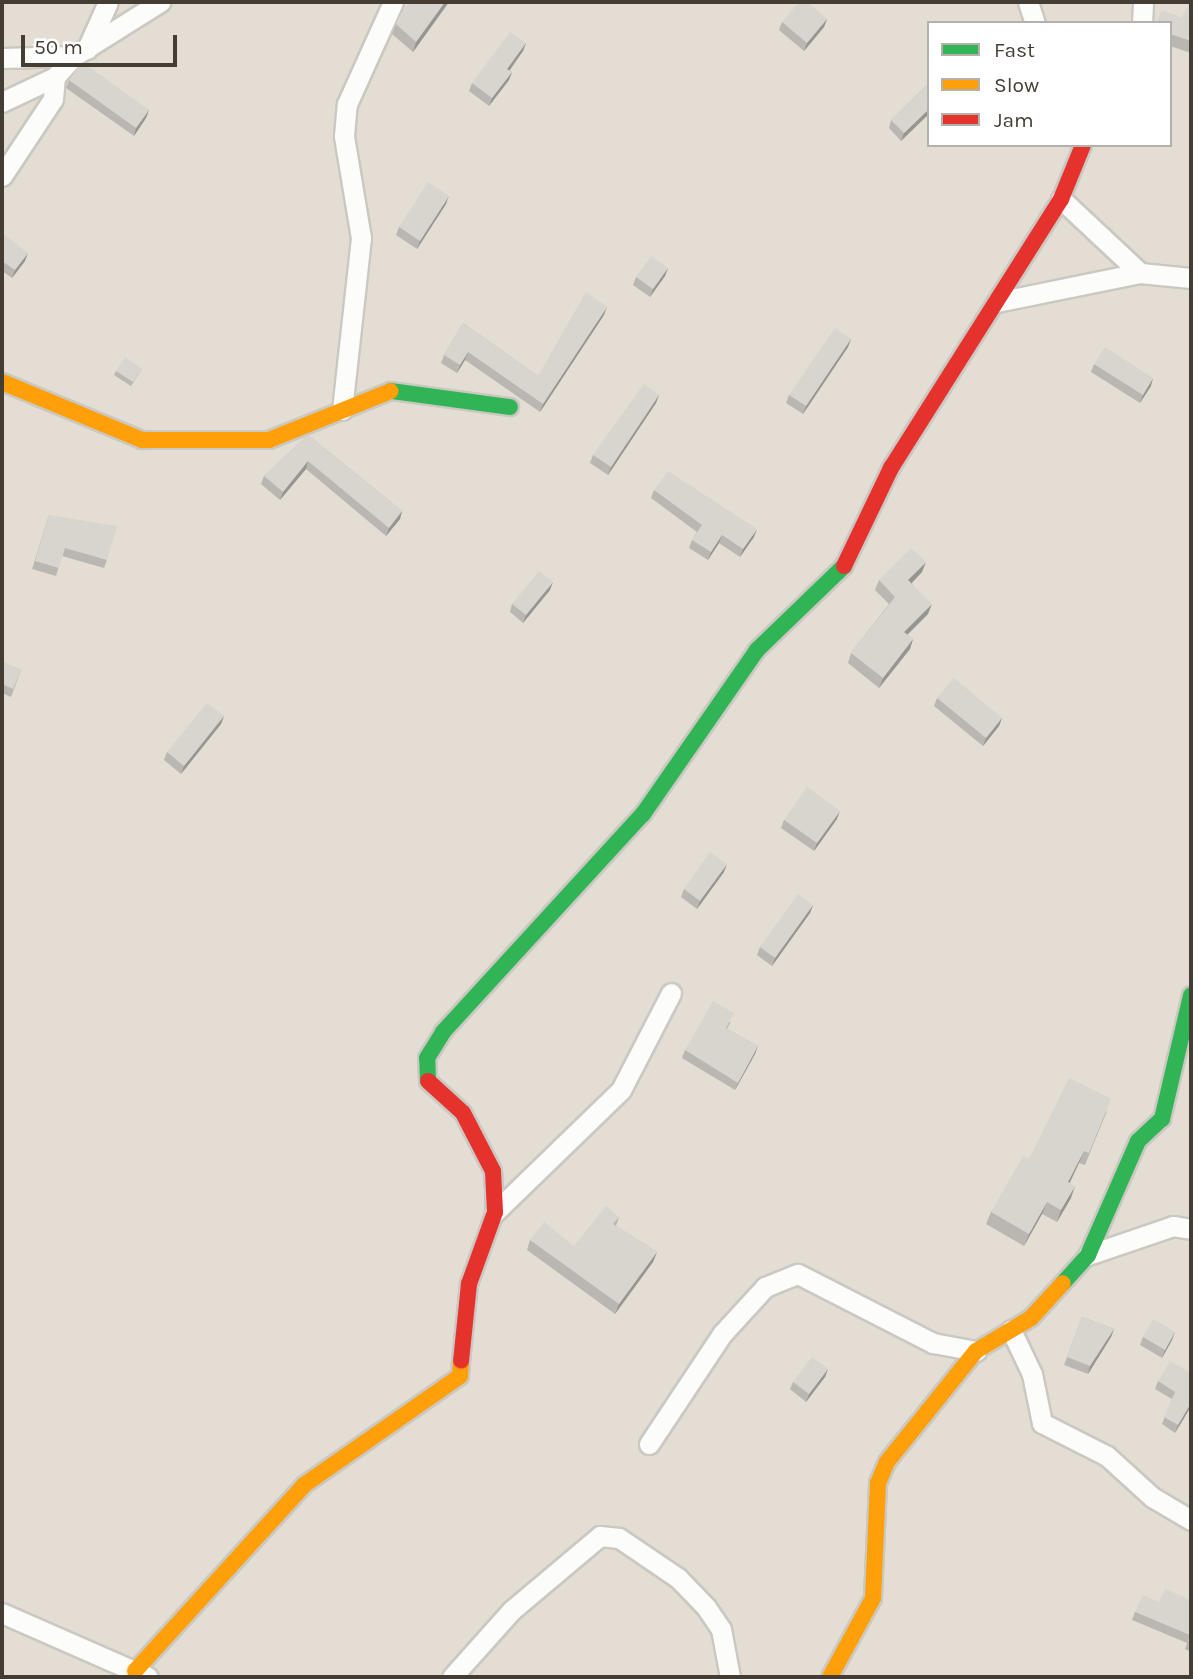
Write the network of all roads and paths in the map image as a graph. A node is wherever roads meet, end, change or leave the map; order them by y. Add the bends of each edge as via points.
1 (108, 2) edge
2 (160, 2) edge
3 (393, 2) edge
4 (1028, 2) edge
5 (1143, 2) edge
6 (1034, 21) edge
7 (1142, 21) edge
8 (80, 53) junction
9 (2, 58) edge
10 (55, 78) junction
11 (2, 102) edge
12 (1082, 147) edge
13 (2, 176) edge
14 (1061, 199) junction
15 (1140, 273) junction
16 (1191, 278) edge
17 (997, 303) junction
18 (2, 382) edge
19 (510, 407) dead end
20 (342, 410) junction
21 (671, 993) dead end
22 (1191, 995) edge
23 (495, 1212) junction
24 (1191, 1228) edge
25 (1088, 1255) junction
26 (1011, 1330) junction
27 (976, 1351) junction
28 (649, 1444) dead end
29 (1191, 1520) edge
30 (2, 1613) edge
31 (142, 1674) edge
32 (452, 1677) edge
33 (730, 1677) edge
34 (830, 1677) edge

1 - 8 street
2 - 8 street
3 - 20 street via 347,104 344,136 361,238
4 - 6 street
5 - 7 street
8 - 9 street
8 - 10 street
10 - 11 street
10 - 13 street via 53,99
12 - 14 street
14 - 15 street
14 - 17 street
15 - 16 street
15 - 17 street
17 - 23 street via 891,468 853,557 757,650 643,814 443,1032 427,1058 427,1080 463,1113 493,1171
18 - 20 street via 142,440 269,440
19 - 20 street via 409,390
21 - 23 street via 621,1090
22 - 25 street via 1162,1119 1138,1142
23 - 31 street via 469,1284 460,1376 304,1485
24 - 25 street via 1173,1226
25 - 26 street via 1031,1318
26 - 27 street
26 - 29 street via 1032,1374 1042,1423 1107,1456 1152,1497
27 - 28 street via 933,1343 798,1274 765,1287 722,1335
27 - 34 street via 887,1462 878,1483 873,1598
30 - 31 street
32 - 33 street via 512,1610 600,1536 619,1538 678,1578 706,1606 721,1629

